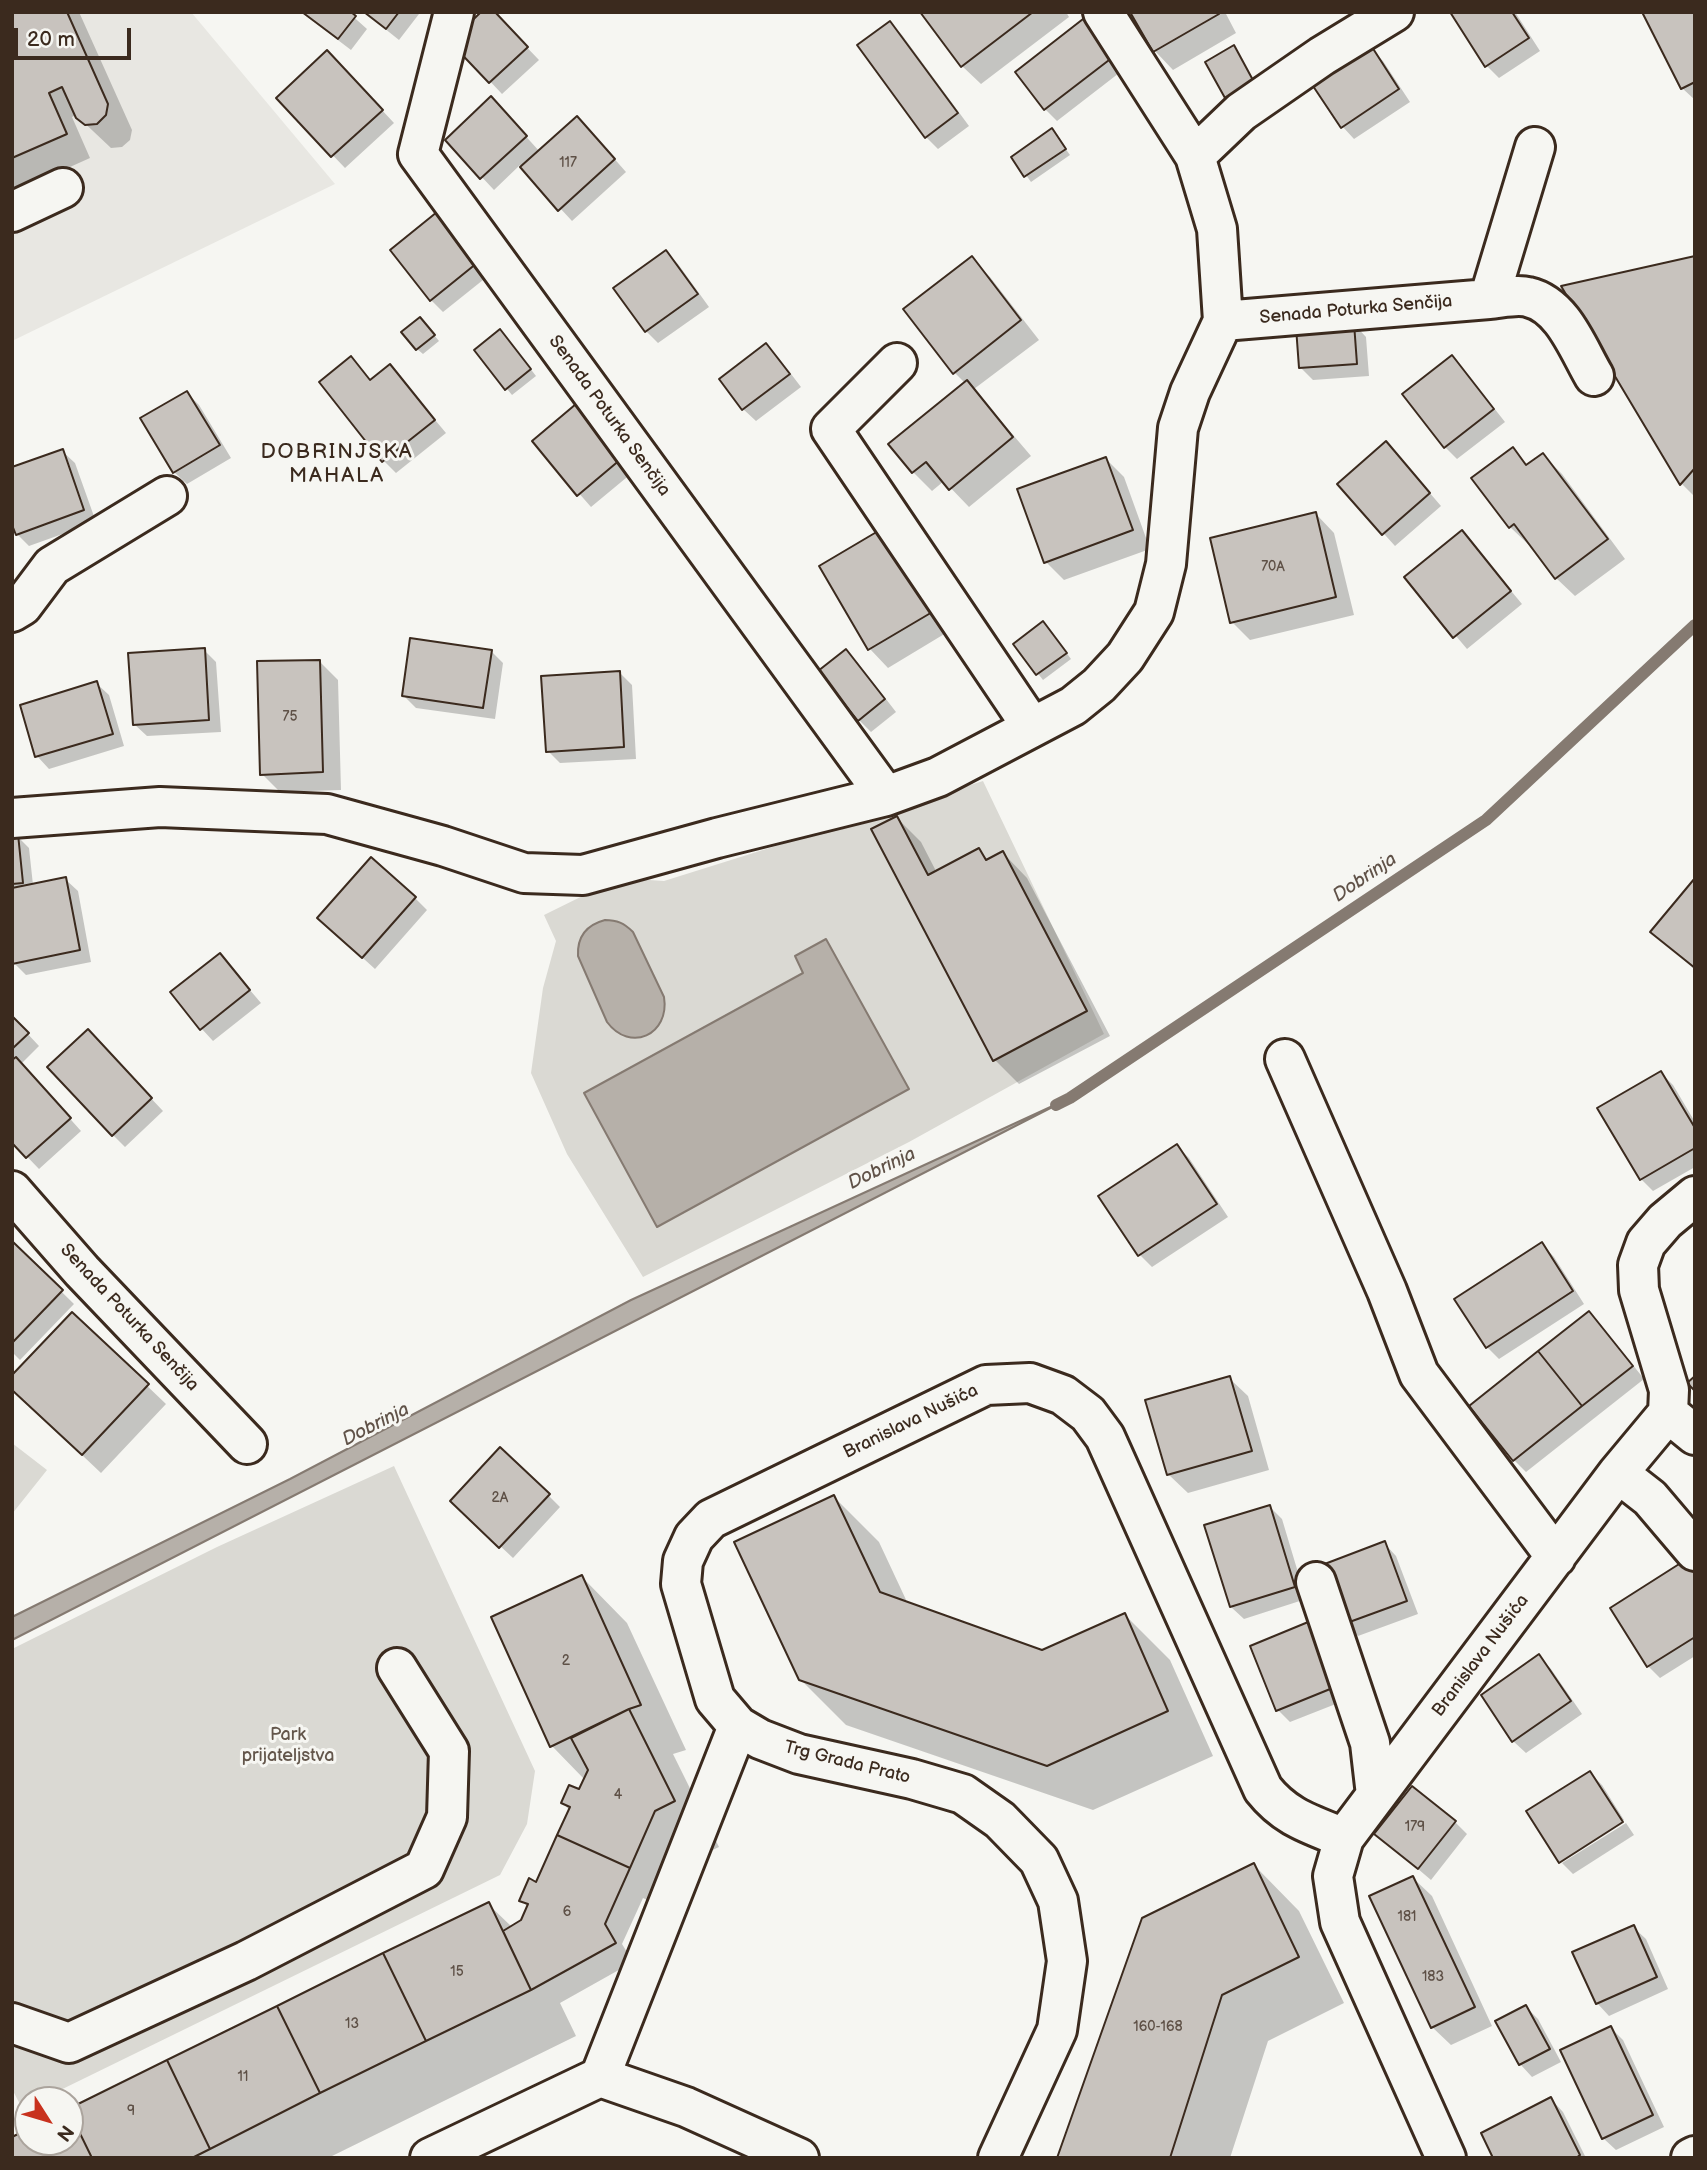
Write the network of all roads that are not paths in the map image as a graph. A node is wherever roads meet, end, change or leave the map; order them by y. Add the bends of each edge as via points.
1 (454, 12) edge
2 (1104, 12) edge
3 (1394, 12) edge
4 (1535, 146) dead end
5 (1195, 156) junction
6 (63, 188) dead end
7 (12, 212) edge
8 (1489, 299) junction
9 (1223, 321) junction
10 (897, 363) dead end
11 (1594, 376) dead end
12 (167, 496) dead end
13 (12, 612) edge
14 (1032, 727) junction
15 (886, 796) junction
16 (12, 818) edge
17 (1285, 1059) dead end
18 (12, 1191) edge
19 (1695, 1196) edge
20 (1681, 1424) edge
21 (247, 1444) dead end
22 (1618, 1473) junction
23 (1695, 1551) edge
24 (1556, 1556) junction
25 (1316, 1582) dead end
26 (397, 1668) dead end
27 (738, 1726) junction
28 (1376, 1795) junction
29 (1343, 1838) junction
30 (12, 2022) edge
31 (600, 2077) junction
32 (429, 2158) edge
33 (799, 2158) edge
34 (998, 2158) edge
35 (1446, 2158) edge

1 - 15 street, Senada Poturka Senčija via 418,154
2 - 5 street
3 - 5 street via 1241,112
4 - 8 street
5 - 9 street via 1217,229
6 - 7 street
8 - 9 street, Senada Poturka Senčija
8 - 11 street, Senada Poturka Senčija via 1526,296 1545,303 1560,317
9 - 14 street via 1178,428 1166,565 1154,612 1125,657 1099,685 1073,706
10 - 14 street via 831,429
12 - 13 street via 52,566 22,606
14 - 15 street via 937,777
15 - 16 street via 583,875 524,873 327,814 160,807
17 - 24 street via 1419,1374
18 - 21 street, Senada Poturka Senčija
19 - 20 street, Branislava Nušića via 1646,1243 1638,1265 1639,1290
20 - 22 street, Branislava Nušića
22 - 23 street via 1650,1498
22 - 24 street, Branislava Nušića
24 - 28 street, Branislava Nušića
25 - 28 street via 1370,1743
26 - 30 street via 449,1751 447,1816 424,1869 246,1961 69,2043
27 - 29 street, Branislava Nušića via 715,1699 681,1584 683,1561 694,1537 711,1519 986,1385 1030,1382 1063,1395 1088,1414 1105,1437 1263,1789 1294,1818
27 - 31 street
27 - 34 street, Trg Grada Prato via 799,1754 964,1794 1000,1820 1039,1860 1058,1901 1067,1961 1057,2030
28 - 29 street, Branislava Nušića
29 - 35 street, Branislava Nušića via 1333,1876 1340,1923
31 - 32 street
31 - 33 street via 686,2107

